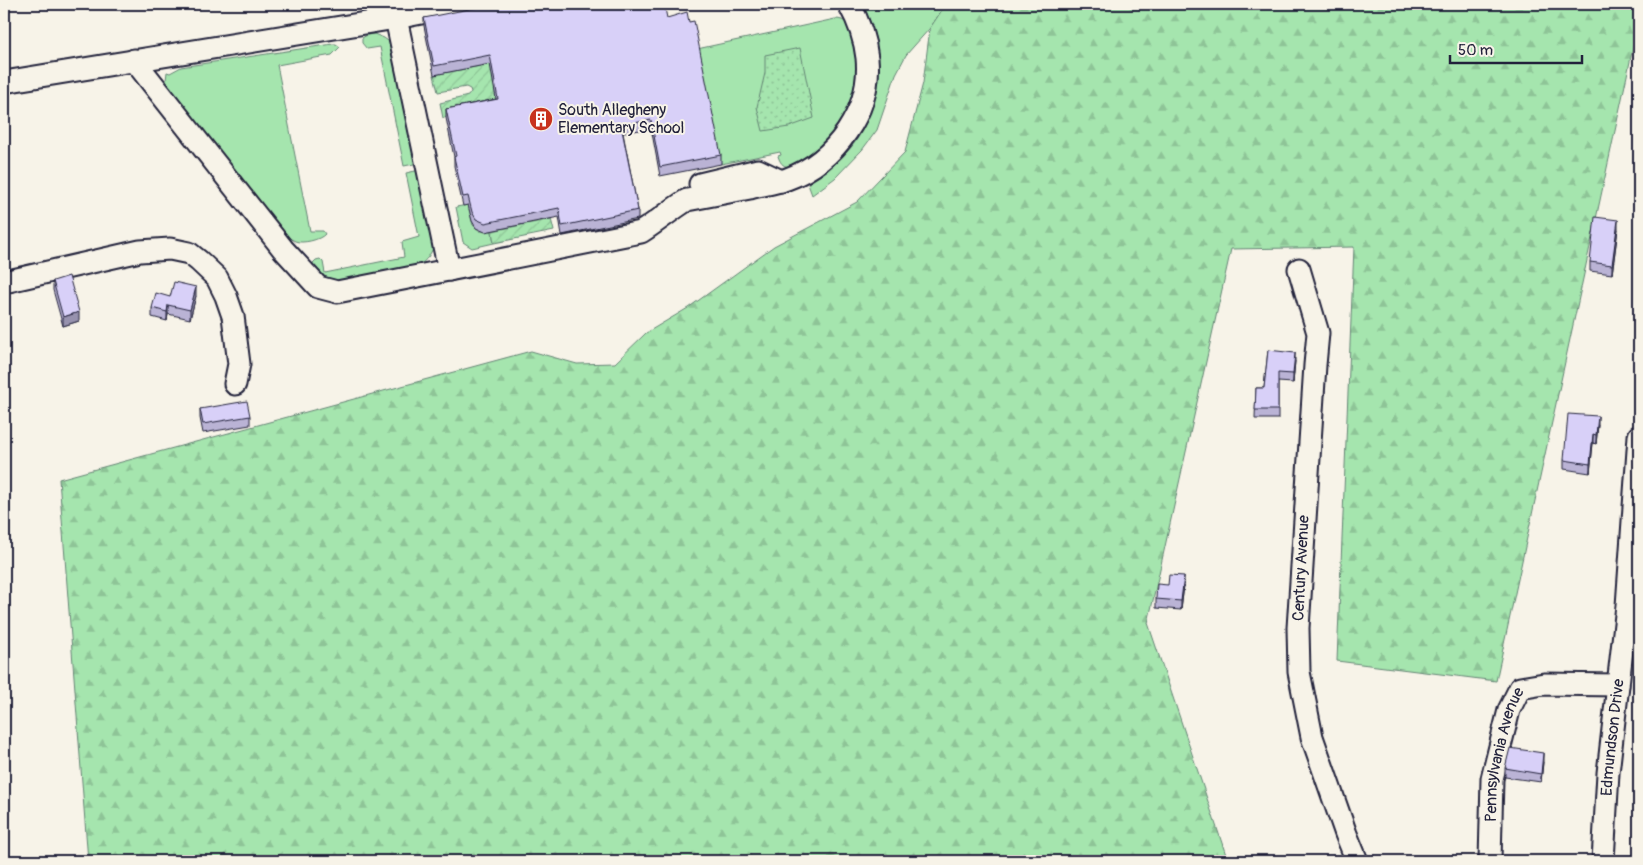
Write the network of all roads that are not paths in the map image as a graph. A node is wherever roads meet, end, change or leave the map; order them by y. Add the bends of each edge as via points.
1 (467, 4) edge
2 (849, 4) edge
3 (396, 18) junction
4 (134, 60) junction
5 (4, 82) edge
6 (1299, 269) dead end
7 (449, 270) junction
8 (4, 282) edge
9 (235, 384) dead end
10 (1639, 436) edge
11 (1618, 685) junction
12 (1357, 861) edge
13 (1490, 861) edge
14 (1603, 861) edge

1 - 3 street
2 - 7 street via 859,26 867,58 865,94 851,127 814,166 781,181 687,200 641,232
3 - 4 street
3 - 7 street
4 - 5 street
4 - 7 street via 283,249 318,287 337,292
6 - 12 street, Century Avenue via 1318,333 1301,562 1299,672 1312,737
8 - 9 street via 140,251 170,249 189,254 217,278 226,296 233,316 239,364
10 - 11 street, Edmundson Drive
11 - 13 street, Pennsylvania Avenue via 1544,684 1520,688 1509,710 1492,780
11 - 14 street, Edmundson Drive

